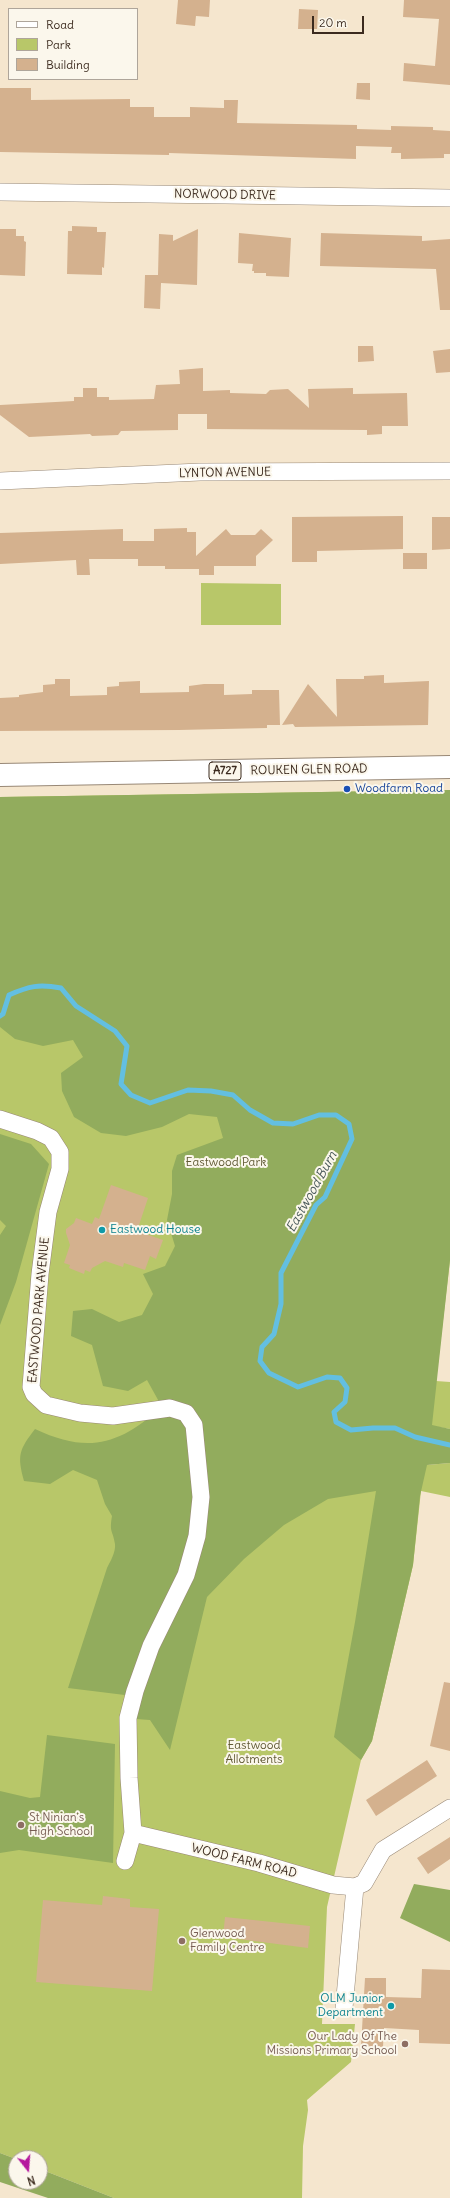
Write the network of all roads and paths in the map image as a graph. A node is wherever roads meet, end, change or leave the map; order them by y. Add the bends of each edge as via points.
1 (0, 192) edge
2 (450, 198) edge
3 (450, 471) edge
4 (0, 481) edge
5 (450, 767) edge
6 (0, 775) edge
7 (0, 1119) edge
8 (450, 1808) edge
9 (133, 1833) junction
10 (125, 1861) dead end
11 (355, 1887) junction
12 (344, 2008) dead end

1 - 2 street, NORWOOD DRIVE
3 - 4 street, LYNTON AVENUE via 200,472
5 - 6 main road, ROUKEN GLEN ROAD / A727
7 - 9 street, EASTWOOD PARK AVENUE via 51,1138 60,1152 60,1169 48,1212 40,1274 31,1387 34,1394 46,1405 80,1413 113,1416 170,1408 186,1412 194,1425 201,1497 197,1536 186,1574 151,1646 128,1718
8 - 11 street via 383,1850 364,1883
9 - 10 street, EASTWOOD PARK AVENUE
9 - 11 street, WOOD FARM ROAD via 259,1863 333,1885
11 - 12 street

